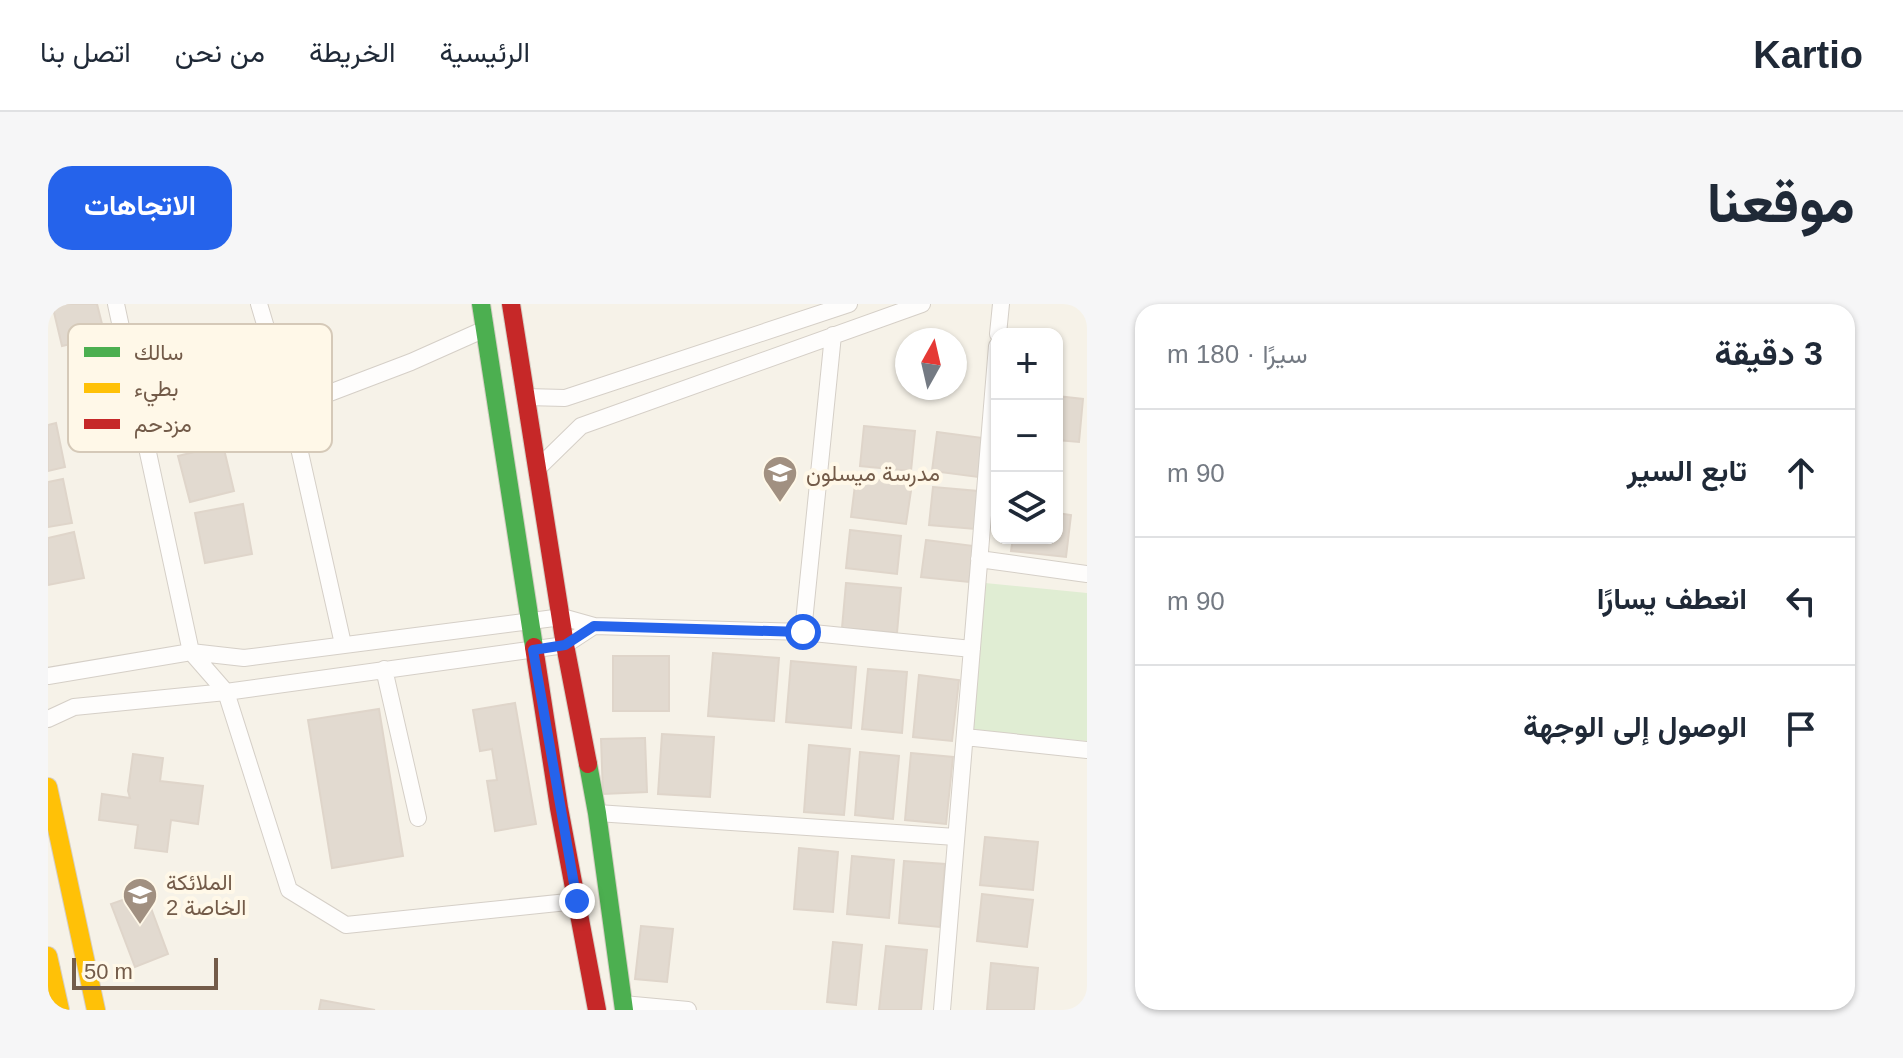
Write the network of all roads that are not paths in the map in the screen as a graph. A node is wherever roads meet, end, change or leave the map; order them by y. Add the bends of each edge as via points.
1 (116, 304) edge
2 (259, 304) edge
3 (481, 304) edge
4 (511, 304) edge
5 (849, 304) edge
6 (922, 304) edge
7 (1001, 304) edge
8 (120, 324) edge
9 (265, 324) edge
10 (999, 328) edge
11 (485, 329) junction
12 (833, 335) junction
13 (332, 392) edge
14 (526, 397) junction
15 (992, 400) edge
16 (148, 452) edge
17 (300, 452) edge
18 (538, 468) junction
19 (979, 559) junction
20 (1087, 574) edge
21 (562, 617) junction
22 (529, 620) junction
23 (594, 626) junction
24 (803, 632) junction
25 (343, 644) junction
26 (565, 645) junction
27 (972, 649) junction
28 (533, 650) junction
29 (191, 652) junction
30 (384, 669) junction
31 (48, 676) edge
32 (226, 692) junction
33 (48, 719) edge
34 (965, 737) junction
35 (1087, 750) edge
36 (48, 787) edge
37 (597, 813) junction
38 (418, 818) dead end
39 (956, 837) junction
40 (577, 901) junction
41 (49, 967) edge
42 (624, 1007) edge
43 (60, 1010) edge
44 (96, 1010) edge
45 (597, 1010) edge
46 (688, 1010) edge
47 (942, 1010) edge

1 - 8 street
2 - 9 street
3 - 11 street
4 - 14 street
5 - 14 street via 565,398
6 - 12 street
7 - 10 street
11 - 13 street
11 - 22 street
12 - 18 street via 581,426
12 - 24 street
14 - 18 street
15 - 19 street
16 - 29 street
17 - 25 street
18 - 21 street
19 - 20 street
19 - 27 street
21 - 22 street
21 - 23 street
21 - 26 street
22 - 25 street
22 - 28 street
23 - 24 street
23 - 26 street
24 - 27 street
25 - 29 street via 244,658
26 - 28 street
26 - 37 street
27 - 34 street
28 - 30 street
28 - 40 street
29 - 31 street
29 - 32 street
30 - 32 street
30 - 38 street
32 - 33 street via 74,707
32 - 40 street via 289,890 346,925
34 - 35 street
34 - 39 street
36 - 44 street
37 - 39 street
37 - 42 street
39 - 47 street
40 - 45 street
41 - 43 street
42 - 46 street

